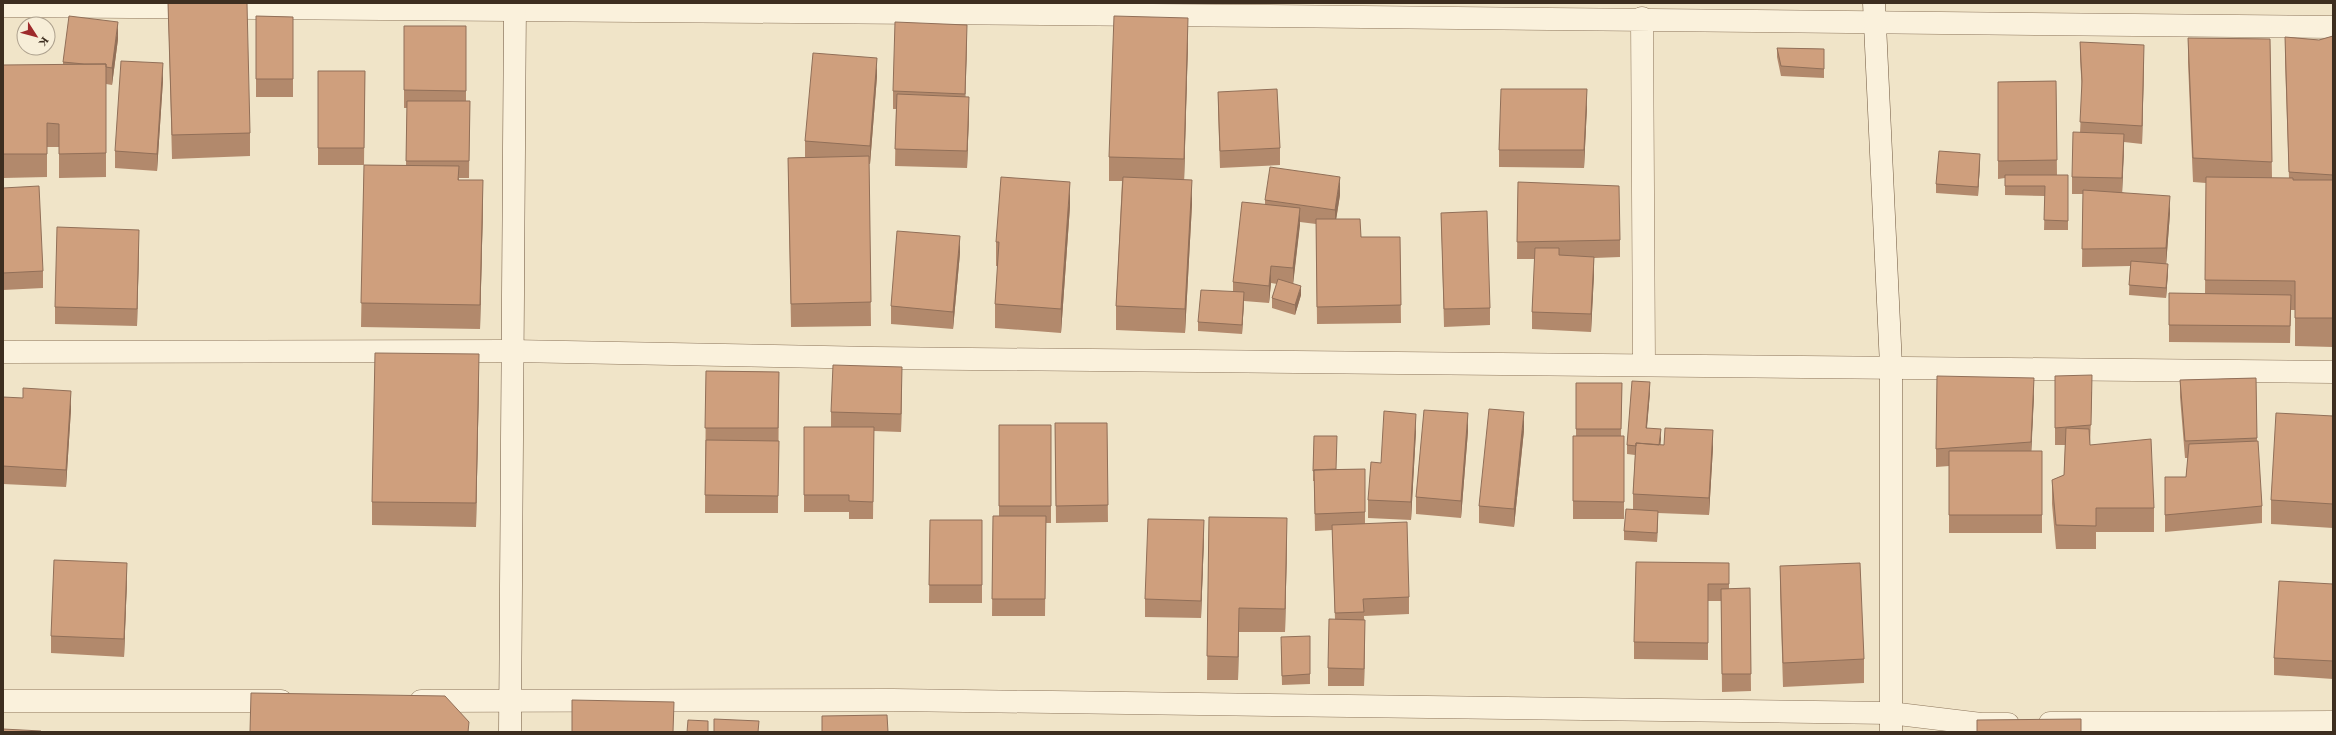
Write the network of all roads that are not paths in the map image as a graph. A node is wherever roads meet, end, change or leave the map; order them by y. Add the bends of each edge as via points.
1 (3, 6) edge
2 (515, 7) edge
3 (1874, 11) edge
4 (1642, 18) junction
5 (2333, 27) edge
6 (513, 351) junction
7 (3, 352) edge
8 (1644, 364) junction
9 (1891, 366) junction
10 (2333, 372) edge
11 (3, 701) edge
12 (304, 701) edge
13 (399, 701) edge
14 (510, 701) junction
15 (1890, 722) edge
16 (2333, 722) edge
17 (510, 732) edge

1 - 2 street
2 - 4 street
2 - 6 street
3 - 4 street
3 - 5 street
3 - 9 street
4 - 8 street
6 - 7 street
6 - 8 street via 874,358
6 - 14 street
8 - 9 street
9 - 10 street
9 - 15 street
11 - 12 street
13 - 14 street
14 - 15 street via 893,700
14 - 17 street
15 - 16 street

